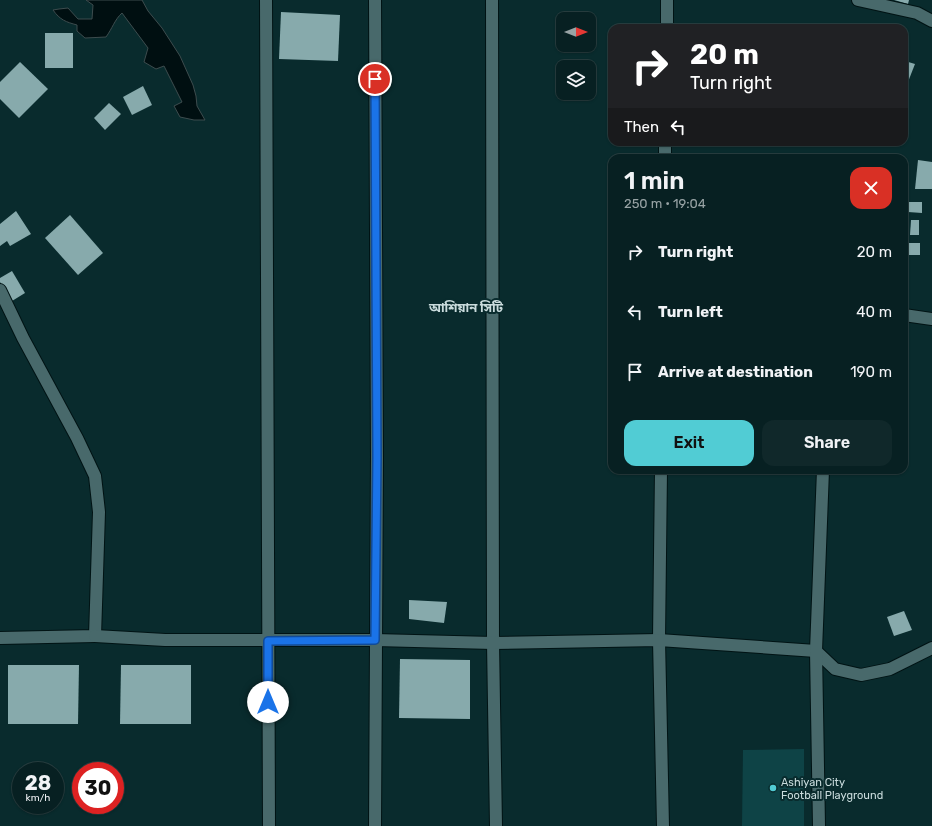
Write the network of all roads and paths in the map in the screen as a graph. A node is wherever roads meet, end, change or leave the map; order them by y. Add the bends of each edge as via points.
1 (266, 0) edge
2 (375, 0) edge
3 (492, 0) edge
4 (667, 0) edge
5 (858, 0) edge
6 (932, 21) edge
7 (667, 24) edge
8 (0, 290) edge
9 (908, 316) edge
10 (932, 319) edge
11 (661, 474) edge
12 (823, 474) edge
13 (95, 636) junction
14 (0, 638) edge
15 (375, 640) junction
16 (659, 640) junction
17 (268, 641) junction
18 (493, 643) junction
19 (932, 648) edge
20 (816, 651) junction
21 (269, 826) edge
22 (375, 826) edge
23 (496, 826) edge
24 (662, 826) edge
25 (819, 826) edge

1 - 17 street
2 - 15 street
3 - 18 street
4 - 7 street
5 - 6 street via 917,13
8 - 13 street via 95,476 100,512
9 - 10 street
11 - 16 street
12 - 20 street
13 - 14 street
13 - 17 street
15 - 17 street
15 - 18 street
15 - 22 street
16 - 18 street
16 - 20 street
16 - 24 street
17 - 21 street
18 - 23 street
19 - 20 street via 890,669 861,676 835,669
20 - 25 street

